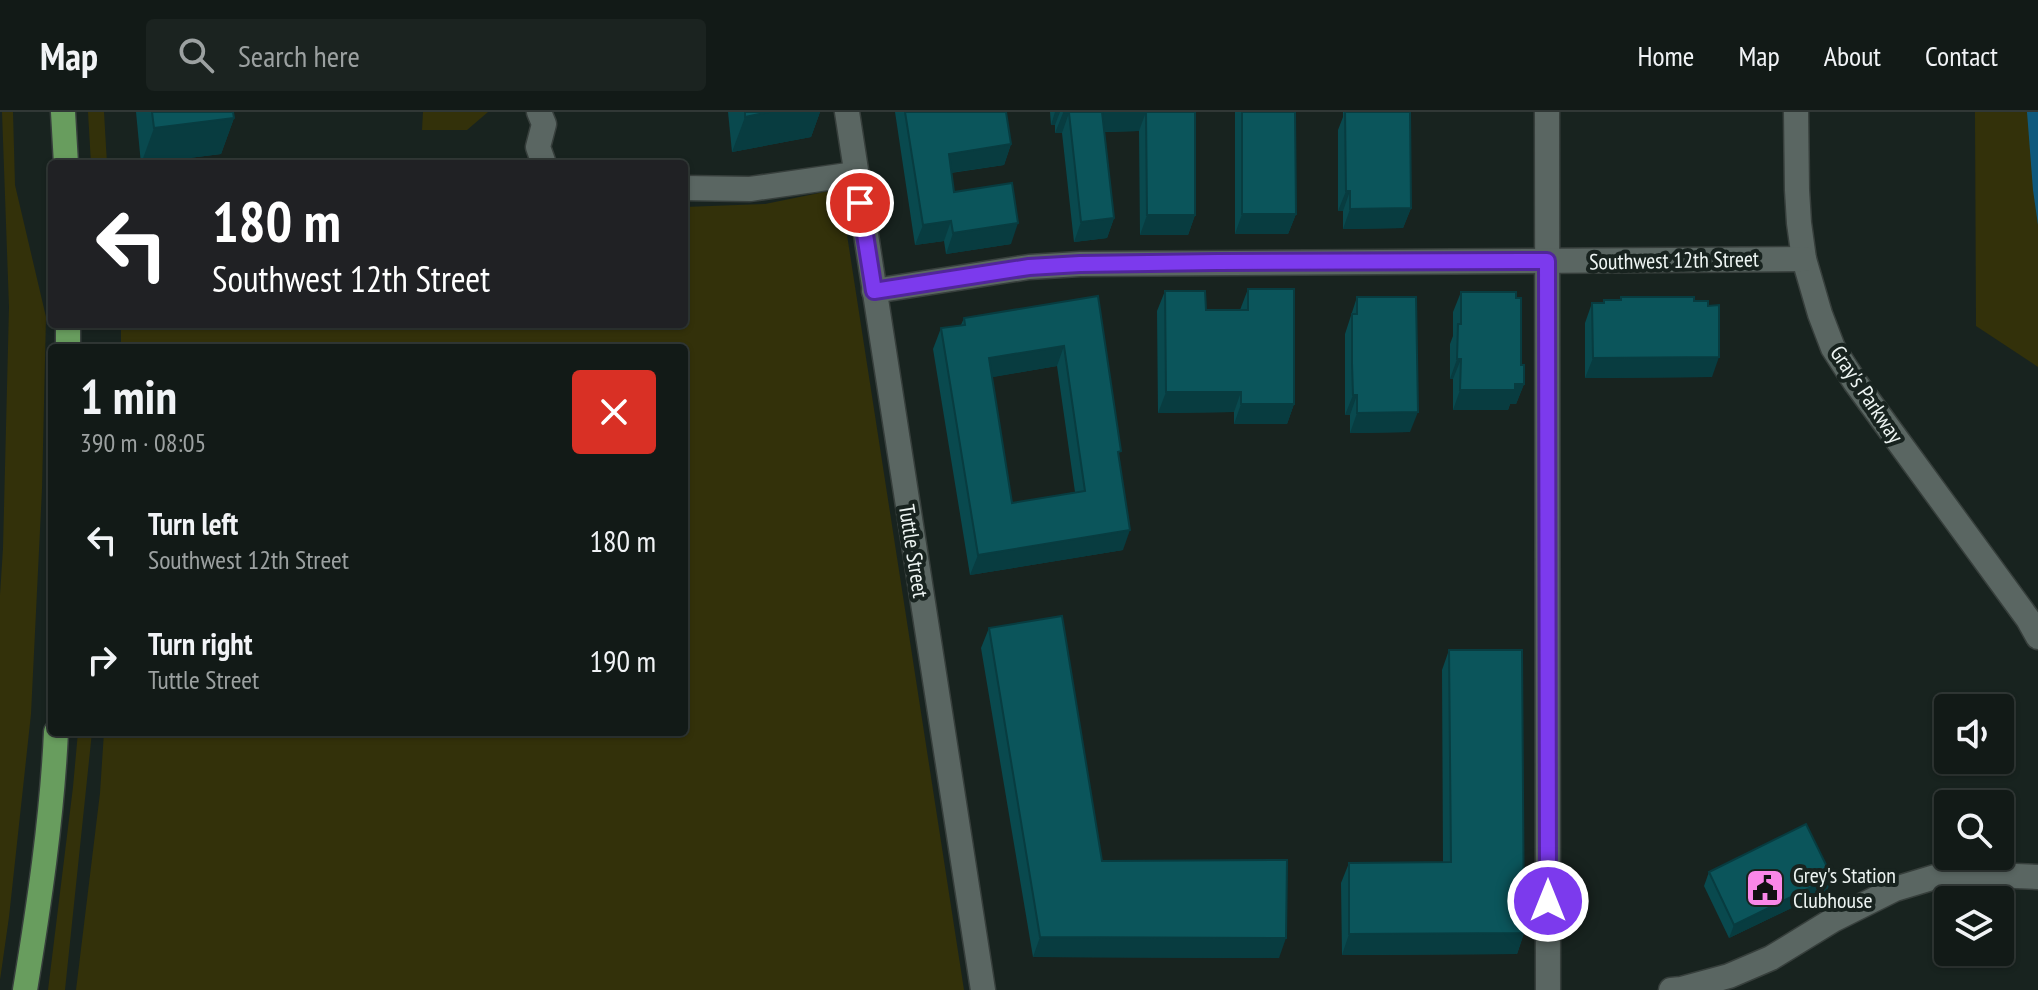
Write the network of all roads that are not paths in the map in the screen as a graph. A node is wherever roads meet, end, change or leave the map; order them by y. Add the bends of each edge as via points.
1 (63, 112) edge
2 (539, 112) edge
3 (847, 112) edge
4 (1547, 112) edge
5 (1796, 112) edge
6 (66, 160) edge
7 (543, 160) edge
8 (855, 174) junction
9 (688, 188) edge
10 (1804, 259) junction
11 (1547, 261) junction
12 (874, 291) junction
13 (2038, 637) edge
14 (56, 736) edge
15 (2038, 877) edge
16 (25, 990) edge
17 (983, 990) edge
18 (1548, 990) edge
19 (1671, 990) edge

1 - 6 main road
2 - 7 street via 544,124 538,147
3 - 8 street, Tuttle Street
4 - 11 street
5 - 10 street, Gray's Parkway
8 - 9 street via 750,189
8 - 12 street, Tuttle Street
10 - 11 street, Southwest 12th Street
10 - 13 street, Gray's Parkway via 1833,348
11 - 12 street, Southwest 12th Street via 1057,265
11 - 18 street
12 - 17 street, Tuttle Street
14 - 16 main road
15 - 19 street via 1935,877 1895,889 1771,958 1729,976

